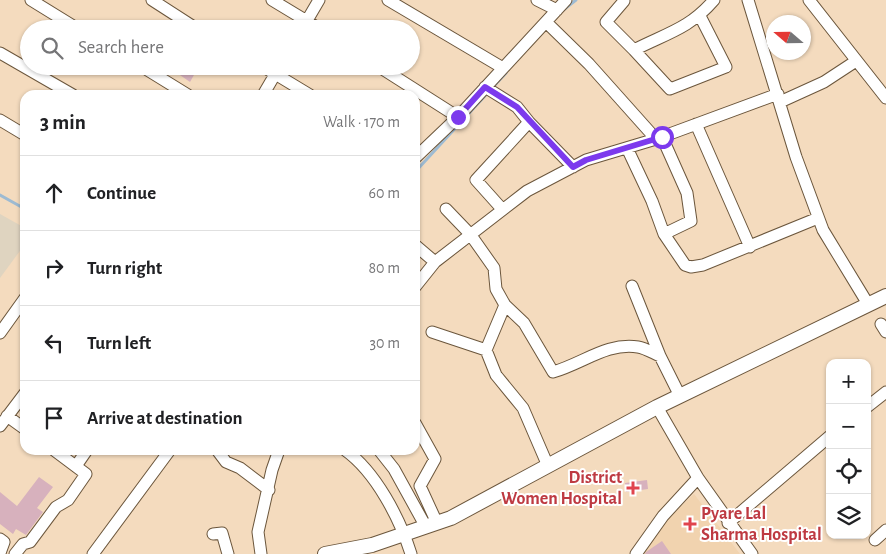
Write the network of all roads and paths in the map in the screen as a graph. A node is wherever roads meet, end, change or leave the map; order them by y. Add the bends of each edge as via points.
1 (31, 0) edge
2 (152, 0) edge
3 (272, 0) edge
4 (319, 0) edge
5 (388, 0) edge
6 (537, 0) edge
7 (566, 0) edge
8 (714, 0) edge
9 (748, 0) edge
10 (809, 0) edge
11 (624, 1) dead end
12 (556, 10) junction
13 (700, 16) junction
14 (63, 20) edge
15 (183, 20) edge
16 (298, 20) edge
17 (307, 20) edge
18 (549, 25) junction
19 (634, 50) junction
20 (0, 53) edge
21 (856, 60) junction
22 (20, 65) edge
23 (503, 68) junction
24 (38, 75) edge
25 (156, 75) edge
26 (274, 75) edge
27 (284, 75) edge
28 (392, 75) edge
29 (881, 82) edge
30 (485, 87) junction
31 (64, 90) edge
32 (180, 90) edge
33 (265, 90) edge
34 (303, 90) edge
35 (416, 90) edge
36 (420, 93) edge
37 (779, 98) junction
38 (886, 98) edge
39 (458, 117) junction
40 (0, 120) edge
41 (529, 122) junction
42 (696, 124) junction
43 (20, 132) edge
44 (659, 138) junction
45 (627, 148) junction
46 (420, 153) edge
47 (573, 167) junction
48 (446, 209) dead end
49 (502, 209) junction
50 (818, 218) junction
51 (470, 234) junction
52 (664, 234) junction
53 (750, 247) junction
54 (420, 249) edge
55 (435, 262) junction
56 (420, 281) edge
57 (632, 286) dead end
58 (886, 296) edge
59 (868, 304) junction
60 (20, 305) edge
61 (505, 305) junction
62 (432, 332) dead end
63 (0, 333) edge
64 (486, 350) junction
65 (660, 356) junction
66 (886, 392) edge
67 (680, 396) junction
68 (20, 400) edge
69 (871, 404) edge
70 (657, 407) junction
71 (8, 416) junction
72 (20, 425) edge
73 (0, 426) edge
74 (420, 432) edge
75 (826, 439) edge
76 (61, 455) edge
77 (84, 455) edge
78 (166, 455) edge
79 (221, 455) edge
80 (277, 455) edge
81 (350, 455) edge
82 (382, 455) edge
83 (76, 466) junction
84 (548, 466) junction
85 (698, 478) junction
86 (269, 490) junction
87 (728, 523) junction
88 (432, 525) junction
89 (886, 530) edge
90 (214, 534) dead end
91 (404, 534) junction
92 (0, 539) edge
93 (875, 540) dead end
94 (0, 553) edge
95 (15, 554) edge
96 (93, 554) edge
97 (228, 554) edge
98 (261, 554) edge
99 (325, 554) edge
100 (411, 554) edge
101 (636, 554) edge
102 (752, 554) edge

1 - 14 street
2 - 15 street
3 - 16 street
4 - 17 street
5 - 23 street
6 - 12 street
7 - 12 street
8 - 13 street
9 - 37 street
10 - 21 street
11 - 19 street via 606,22
12 - 18 street
13 - 19 street
13 - 19 street via 726,67 670,89
18 - 23 street
18 - 44 street
20 - 22 street
21 - 29 street
21 - 37 street via 824,82
23 - 30 street
24 - 31 street
25 - 32 street
26 - 33 street
27 - 34 street
28 - 35 street
29 - 38 street
30 - 39 street
30 - 41 street via 517,107
36 - 39 street
37 - 42 street
37 - 50 street
39 - 46 street
40 - 43 street
41 - 47 street
41 - 49 street via 476,180
42 - 44 street
42 - 53 street
44 - 45 street
44 - 52 street via 687,193 691,221
45 - 47 street
45 - 52 street
47 - 49 street via 527,191
48 - 51 street
49 - 51 street
50 - 53 street
50 - 59 street
51 - 55 street
51 - 61 street via 494,268 496,289
52 - 53 street via 685,265 691,267
54 - 55 street
55 - 56 street
57 - 65 street
58 - 59 main road
59 - 67 main road
60 - 63 street
61 - 64 street
61 - 65 street via 524,322 553,372 573,367 612,347 639,347
62 - 64 street
64 - 84 street via 496,375 523,408
65 - 67 street
66 - 69 street
67 - 70 main road
68 - 71 street
70 - 84 main road
70 - 85 street
71 - 72 street
71 - 73 street
74 - 88 street via 435,459 420,486
75 - 87 street
76 - 83 street
77 - 83 street
78 - 96 street
79 - 86 street via 226,462 240,468
80 - 86 street
81 - 91 street via 386,498
82 - 88 street
83 - 95 street via 86,474 68,500 56,507 30,542 23,544
84 - 88 main road
85 - 87 street
85 - 101 street via 663,516
86 - 98 street via 258,532
87 - 102 street
88 - 91 main road
89 - 93 street
90 - 97 street via 222,533
91 - 99 main road via 372,545
91 - 100 street
92 - 94 street via 4,542

